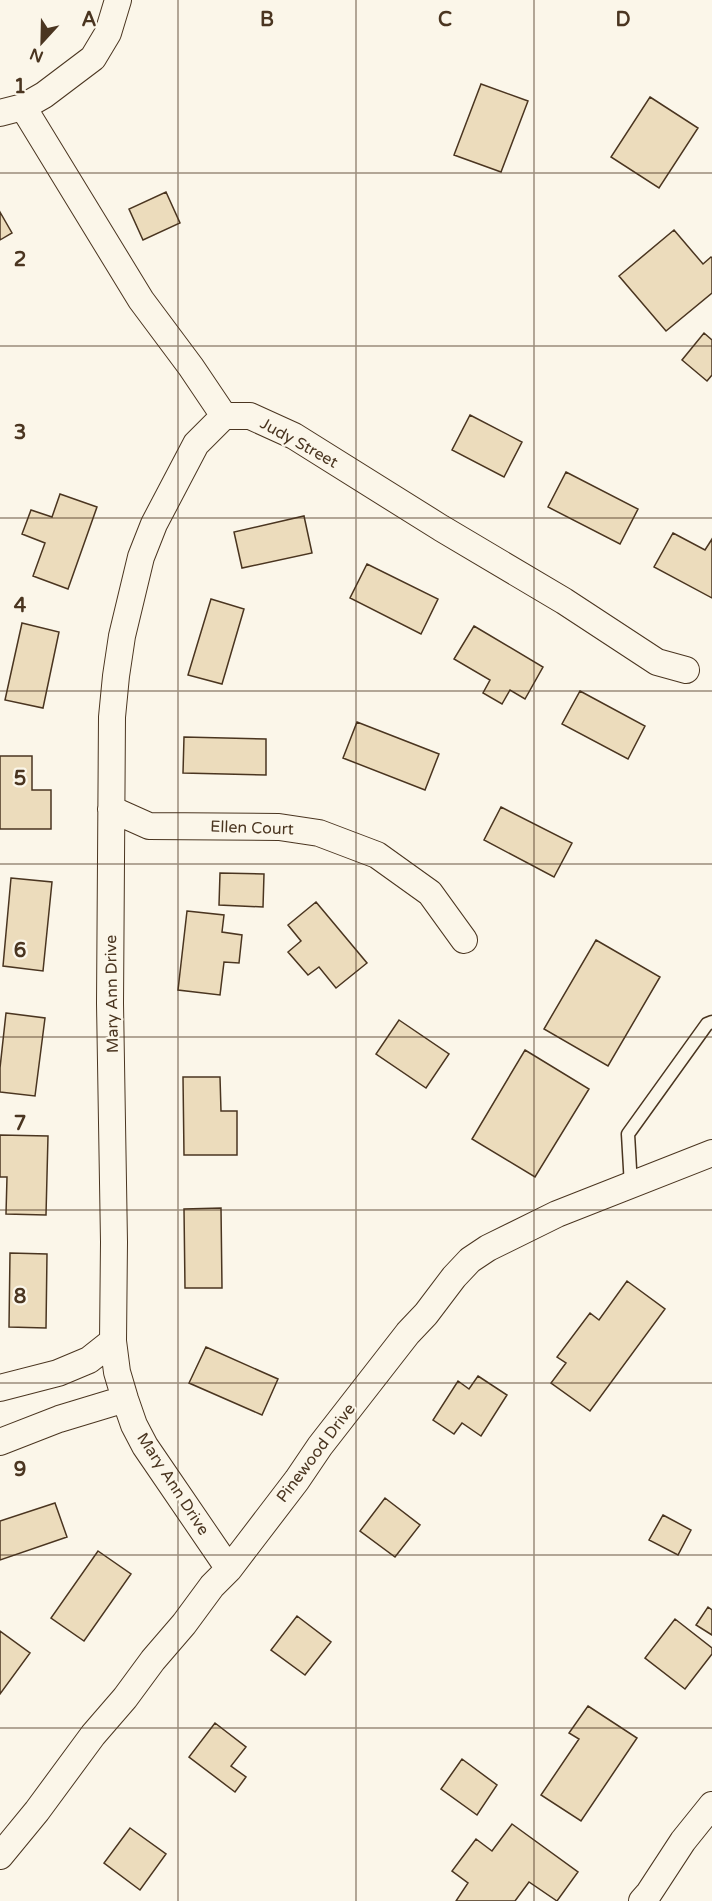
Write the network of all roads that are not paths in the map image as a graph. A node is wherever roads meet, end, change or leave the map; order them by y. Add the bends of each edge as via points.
1 (118, 0) edge
2 (11, 110) edge
3 (224, 416) junction
4 (686, 670) dead end
5 (111, 809) junction
6 (464, 940) dead end
7 (712, 1022) edge
8 (712, 1153) edge
9 (631, 1186) junction
10 (113, 1341) junction
11 (0, 1388) edge
12 (125, 1400) junction
13 (0, 1442) edge
14 (229, 1569) junction
15 (712, 1805) edge
16 (0, 1856) edge
17 (642, 1901) edge

1 - 2 street via 108,33 93,58 44,95
2 - 3 street
3 - 4 street, Judy Street via 250,416 294,436 657,662
3 - 5 street, Mary Ann Drive via 196,444 141,557 116,676
5 - 6 street, Ellen Court via 149,826 279,827 319,833 377,855 430,893
5 - 10 street, Mary Ann Drive
7 - 9 lane via 628,1134
8 - 9 street, Pinewood Drive
9 - 14 street, Pinewood Drive via 557,1214 470,1260 408,1333
10 - 11 street via 89,1360
10 - 12 street, Mary Ann Drive
12 - 13 street via 59,1419
12 - 14 street, Mary Ann Drive via 145,1446
14 - 16 street, Pinewood Drive
15 - 17 street

